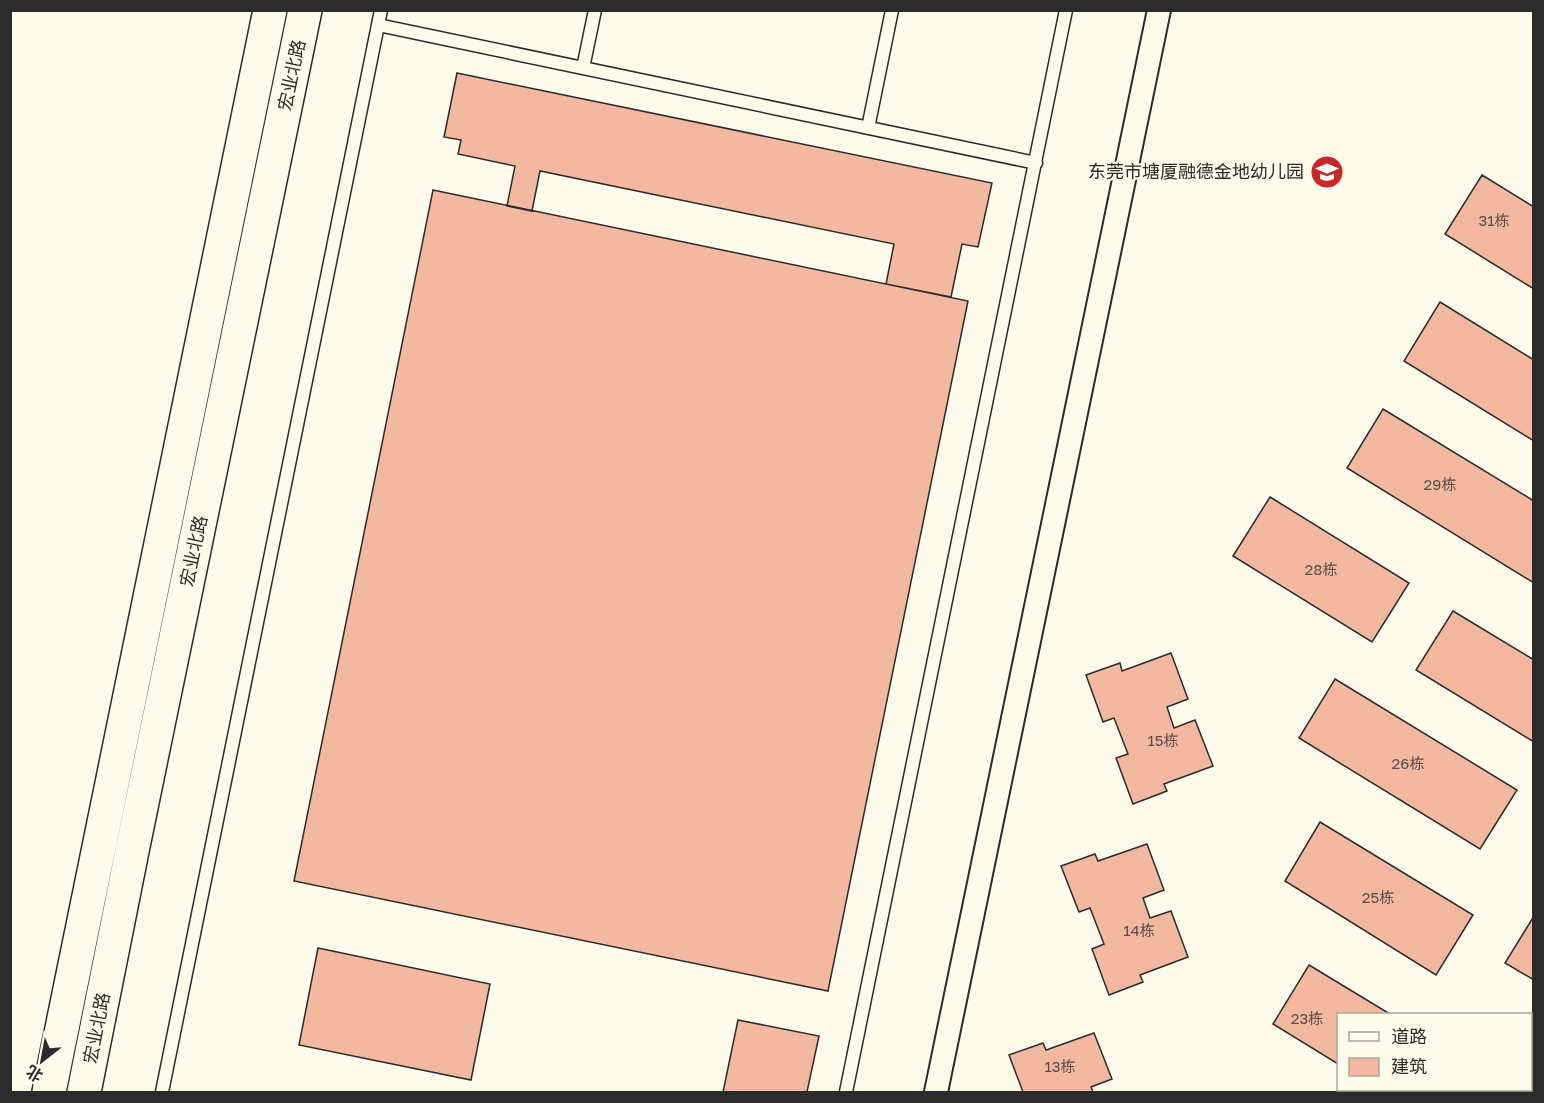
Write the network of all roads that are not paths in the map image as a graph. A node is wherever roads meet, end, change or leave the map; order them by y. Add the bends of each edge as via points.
1 (270, 10) edge
2 (305, 10) edge
3 (381, 10) edge
4 (595, 10) edge
5 (892, 10) edge
6 (1066, 10) edge
7 (1159, 10) edge
8 (378, 25) junction
9 (583, 68) junction
10 (868, 128) junction
11 (1036, 163) junction
12 (49, 1092) edge
13 (84, 1092) edge
14 (162, 1092) edge
15 (846, 1092) edge
16 (936, 1092) edge

1 - 12 main road, 宏业北路
2 - 13 main road, 宏业北路
3 - 8 lane
4 - 9 lane
5 - 10 lane
6 - 11 lane
7 - 16 street
8 - 9 lane
8 - 14 lane
9 - 10 lane
10 - 11 lane
11 - 15 lane

